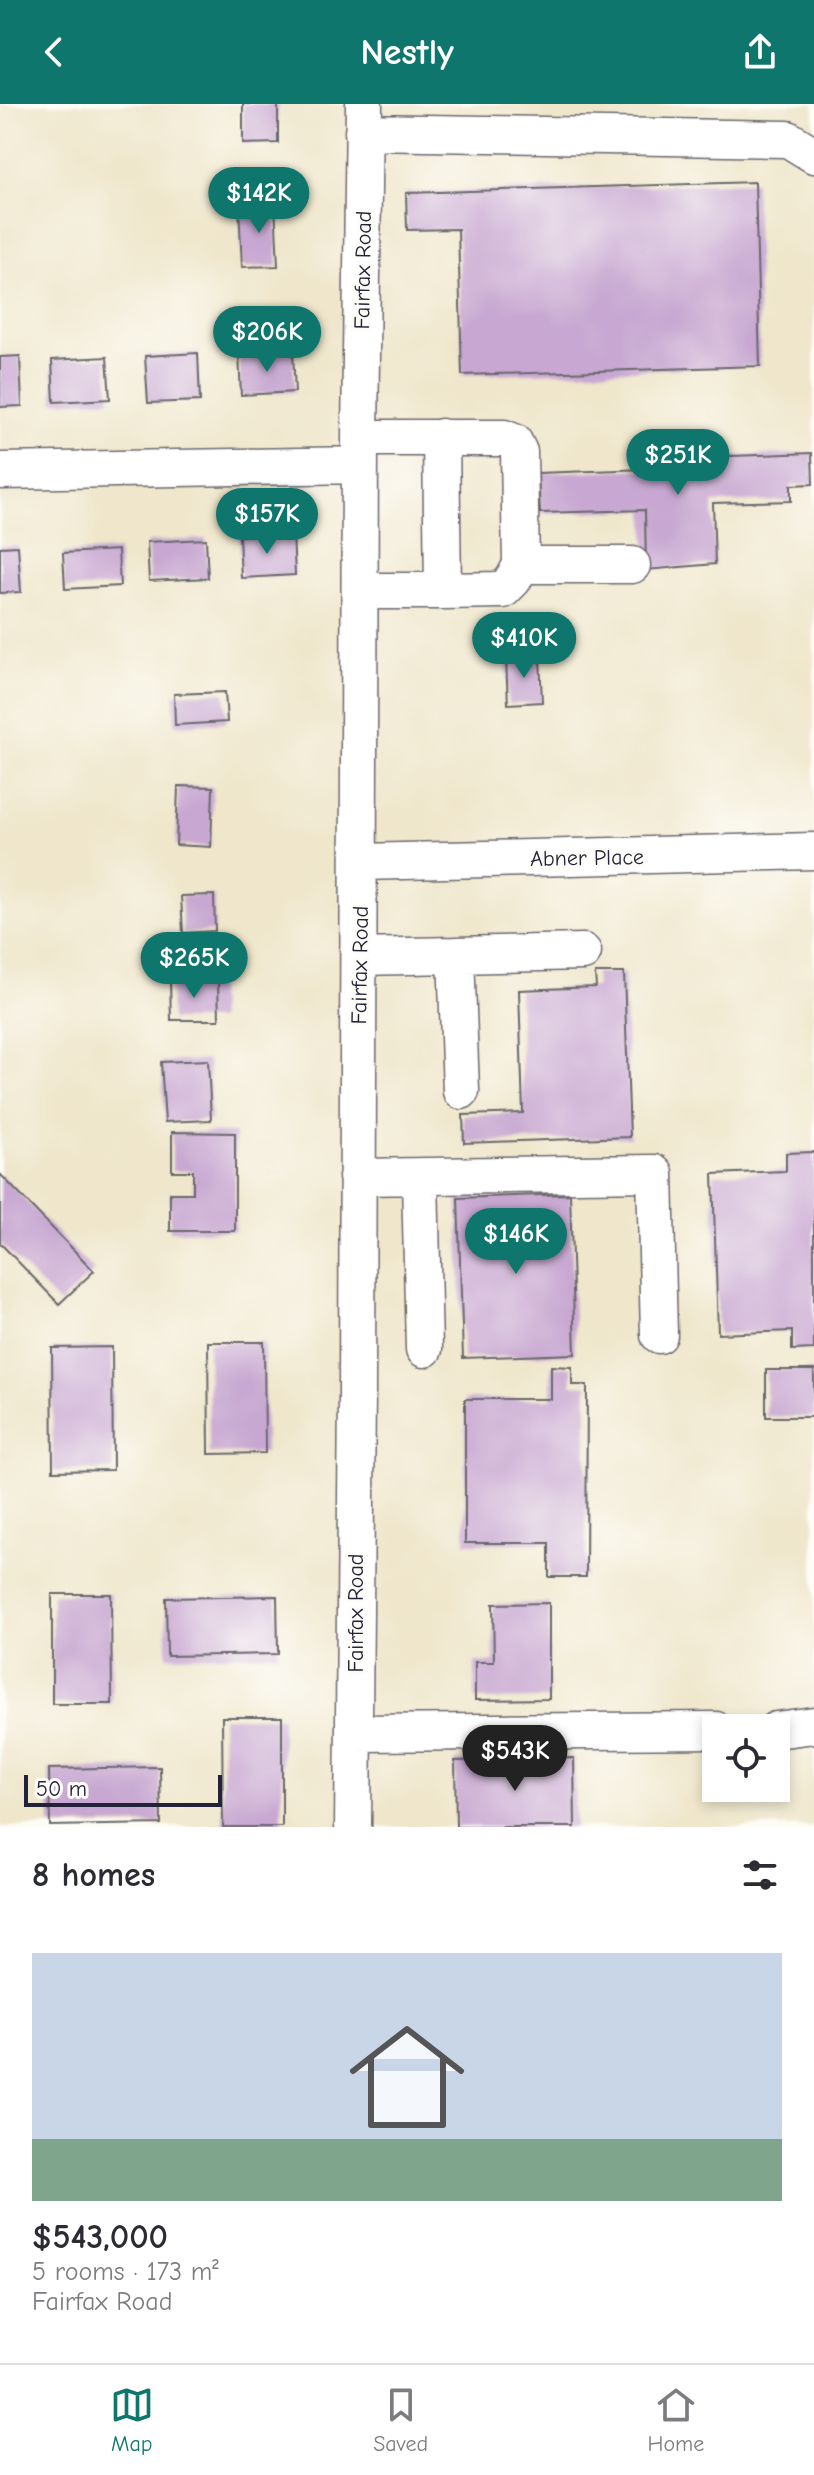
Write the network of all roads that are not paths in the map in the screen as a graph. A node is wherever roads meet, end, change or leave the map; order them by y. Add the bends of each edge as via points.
1 (364, 118) edge
2 (814, 155) edge
3 (441, 437) junction
4 (360, 452) junction
5 (0, 471) edge
6 (521, 565) junction
7 (632, 565) dead end
8 (361, 591) junction
9 (443, 591) junction
10 (814, 851) edge
11 (360, 862) junction
12 (583, 952) dead end
13 (456, 955) junction
14 (359, 957) junction
15 (461, 1091) dead end
16 (357, 1177) junction
17 (420, 1177) junction
18 (659, 1335) dead end
19 (424, 1349) dead end
20 (814, 1725) edge
21 (790, 1728) edge
22 (702, 1730) edge
23 (355, 1733) junction
24 (353, 1827) edge

1 - 2 street via 788,139
1 - 4 street, Fairfax Road
3 - 4 street
3 - 6 street via 514,442 519,452
3 - 9 street
4 - 5 street
4 - 8 street, Fairfax Road
6 - 7 street
6 - 9 street via 503,590
8 - 9 street
8 - 11 street, Fairfax Road
10 - 11 street, Abner Place
11 - 14 street, Fairfax Road
12 - 13 street
13 - 14 street
13 - 15 street
14 - 16 street, Fairfax Road
16 - 17 street
16 - 23 street, Fairfax Road
17 - 18 street via 655,1173
17 - 19 street
20 - 21 street
22 - 23 street
23 - 24 street, Fairfax Road

